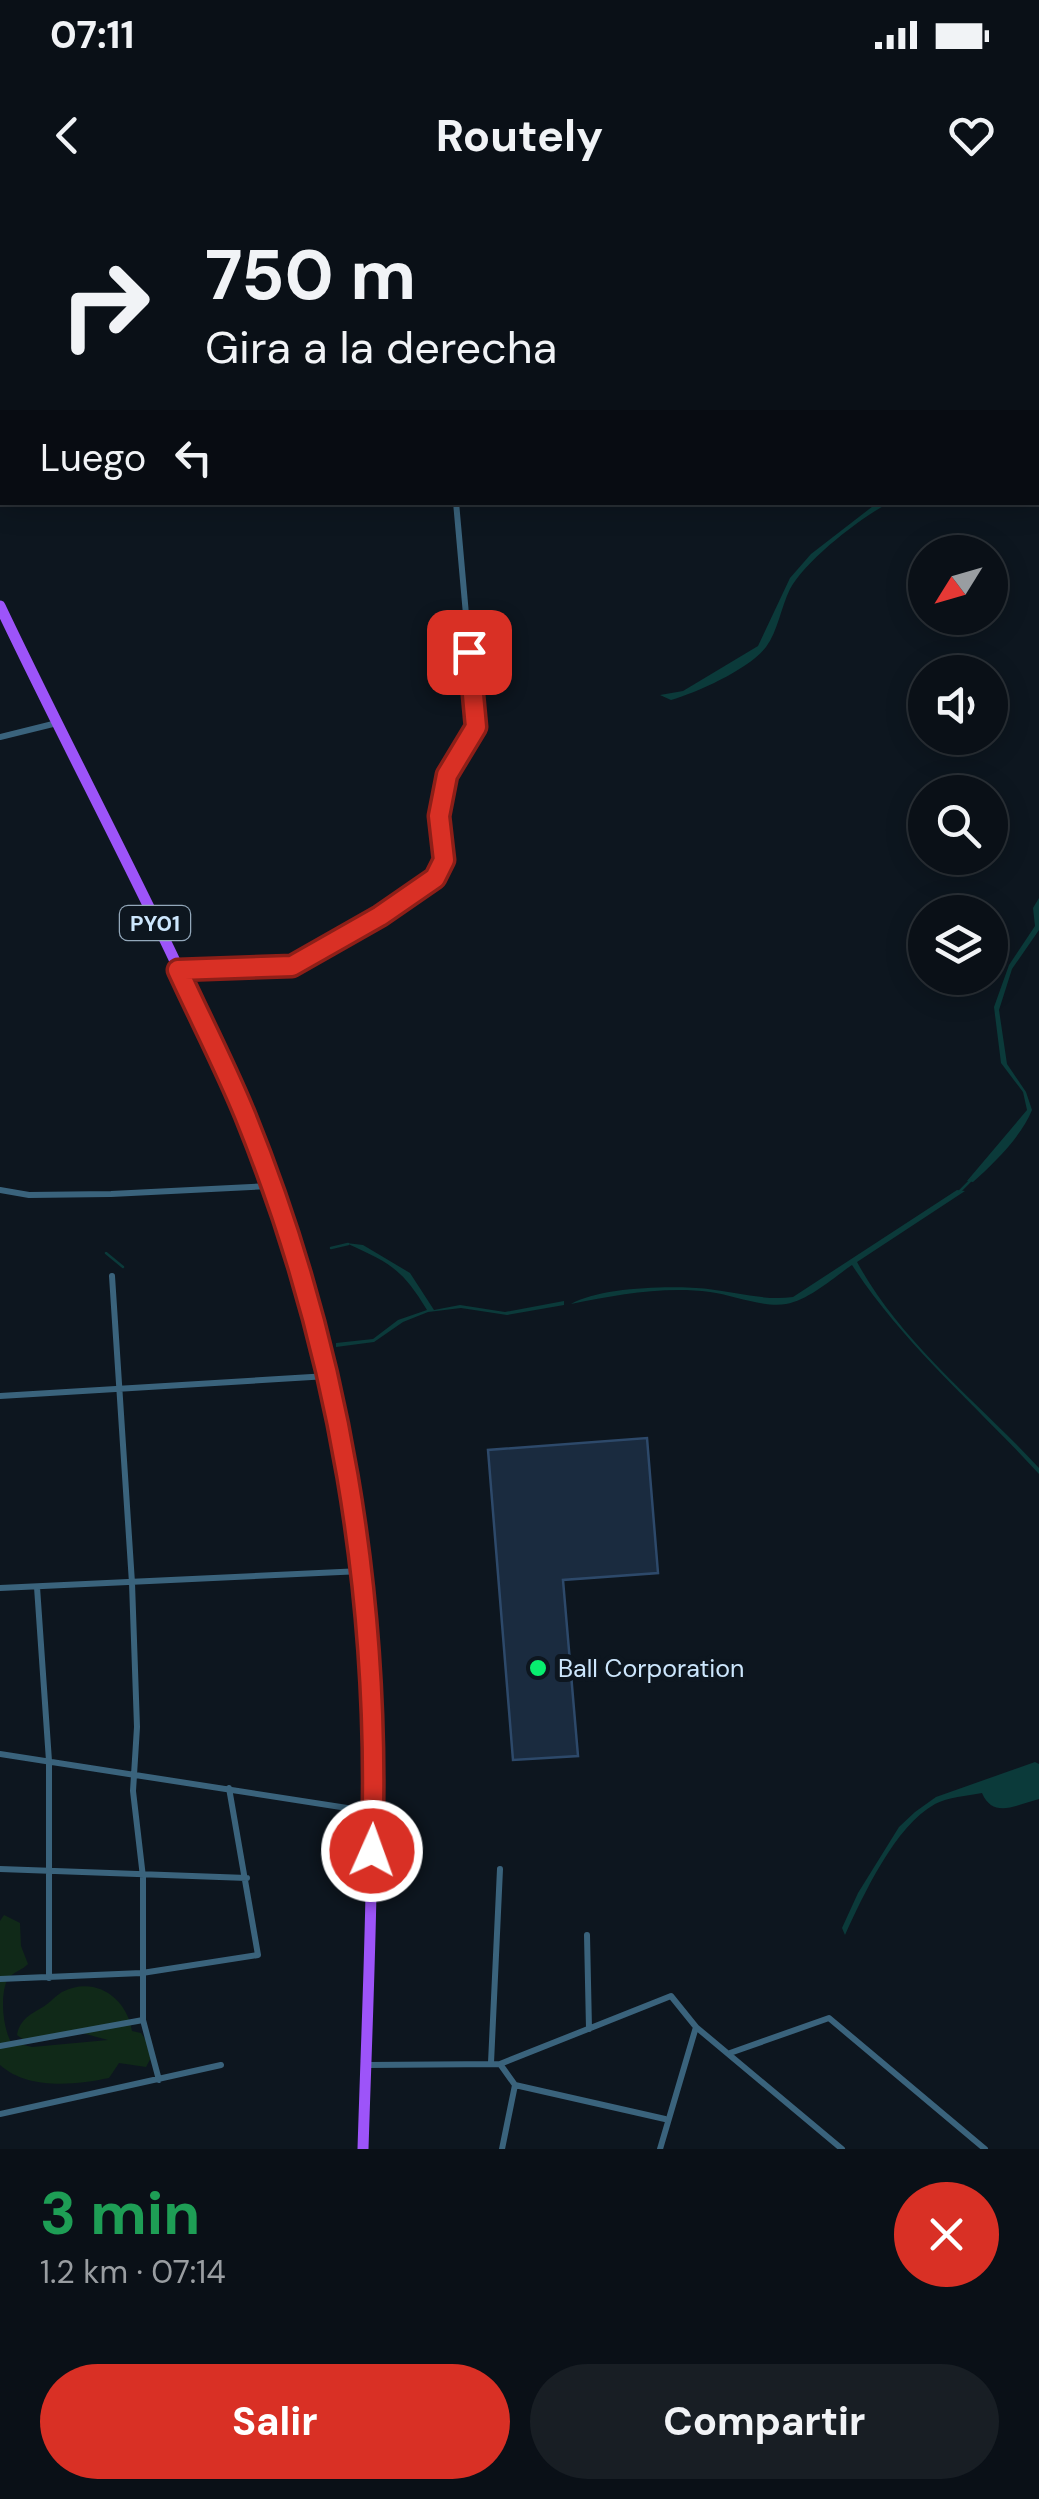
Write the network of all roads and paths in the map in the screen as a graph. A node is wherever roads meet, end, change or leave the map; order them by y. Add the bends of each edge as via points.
1 (456, 505) edge
2 (0, 606) edge
3 (4, 623) edge
4 (58, 722) junction
5 (0, 737) edge
6 (178, 970) junction
7 (272, 1186) junction
8 (0, 1190) edge
9 (112, 1276) dead end
10 (329, 1376) junction
11 (122, 1388) junction
12 (0, 1396) edge
13 (362, 1572) junction
14 (132, 1583) junction
15 (37, 1587) junction
16 (0, 1588) edge
17 (0, 1754) edge
18 (49, 1761) junction
19 (136, 1776) junction
20 (228, 1788) junction
21 (373, 1812) junction
22 (0, 1869) edge
23 (48, 1870) junction
24 (500, 1870) dead end
25 (143, 1877) junction
26 (247, 1878) junction
27 (587, 1936) dead end
28 (142, 1973) junction
29 (49, 1978) junction
30 (0, 1979) edge
31 (143, 2020) junction
32 (696, 2027) junction
33 (588, 2029) junction
34 (0, 2046) edge
35 (729, 2054) junction
36 (491, 2063) junction
37 (500, 2064) junction
38 (221, 2065) dead end
39 (366, 2066) junction
40 (158, 2080) junction
41 (514, 2085) junction
42 (0, 2114) edge
43 (665, 2119) junction
44 (363, 2149) edge
45 (502, 2149) edge
46 (660, 2149) edge
47 (842, 2149) edge
48 (985, 2149) edge

1 - 6 street via 476,727 447,775 439,816 444,860 435,878 292,966
2 - 3 highway, PY01
3 - 4 highway, PY01
4 - 5 street
4 - 6 highway, PY01
6 - 7 highway, PY01
7 - 8 street via 28,1195
7 - 10 highway, PY01
9 - 11 street
10 - 11 street
10 - 13 highway, PY01
11 - 12 street
11 - 14 street
13 - 14 street
13 - 21 highway, PY01
14 - 15 street
14 - 19 street
15 - 16 street
15 - 18 street
17 - 18 street
18 - 19 street
18 - 23 street
19 - 20 street
19 - 25 street
20 - 21 street
20 - 26 street
21 - 39 highway, PY01
22 - 23 street
23 - 25 street
23 - 29 street
24 - 36 street
25 - 26 street
25 - 28 street
26 - 28 street via 258,1955
27 - 33 street
28 - 29 street
28 - 31 street
29 - 30 street
31 - 34 street
31 - 40 street
32 - 33 street via 671,1996
32 - 35 street
32 - 43 street
33 - 37 street
35 - 47 street
35 - 48 street via 829,2018
36 - 37 street
36 - 39 street
37 - 41 street
38 - 40 street
39 - 44 highway, PY01
40 - 42 street
41 - 43 street
41 - 45 street
43 - 46 street

